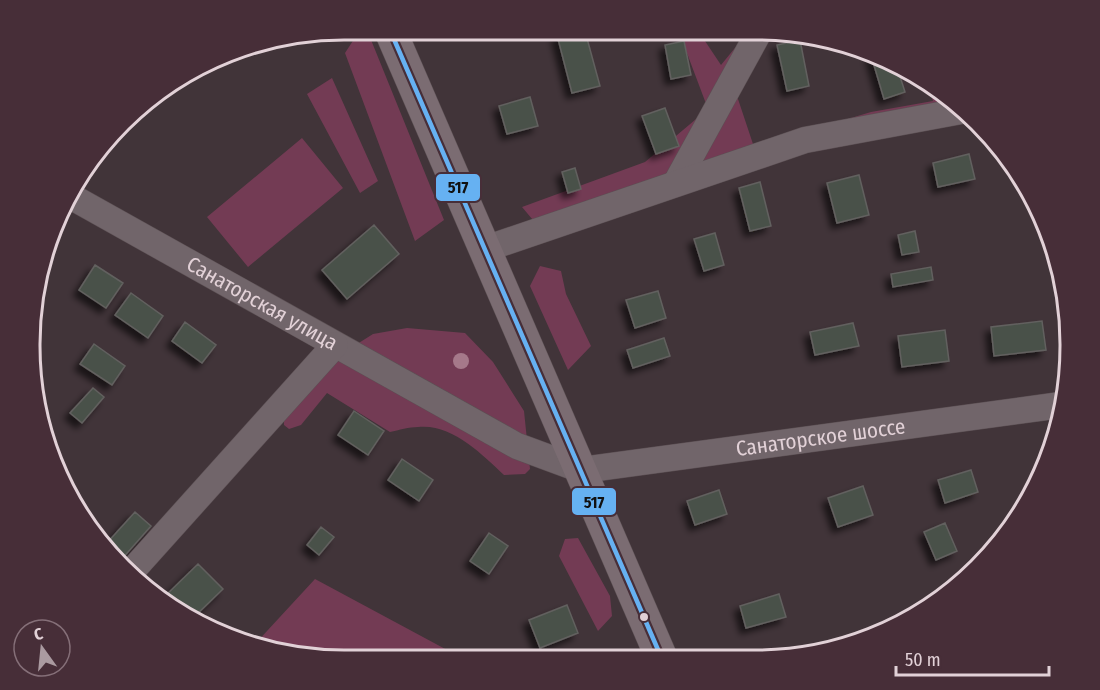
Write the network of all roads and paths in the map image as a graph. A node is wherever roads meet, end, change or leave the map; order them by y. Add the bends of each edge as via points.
1 (394, 40) edge
2 (755, 40) edge
3 (952, 113) edge
4 (676, 183) junction
5 (77, 200) edge
6 (486, 249) junction
7 (335, 345) junction
8 (1053, 406) edge
9 (582, 470) junction
10 (136, 566) edge
11 (658, 650) edge

1 - 6 main road
2 - 4 street
3 - 4 street via 805,140
4 - 6 street
5 - 7 street, Санаторская улица
6 - 9 main road
7 - 9 street, Санаторская улица via 517,446
7 - 10 street
8 - 9 street, Санаторское шоссе
9 - 11 main road

